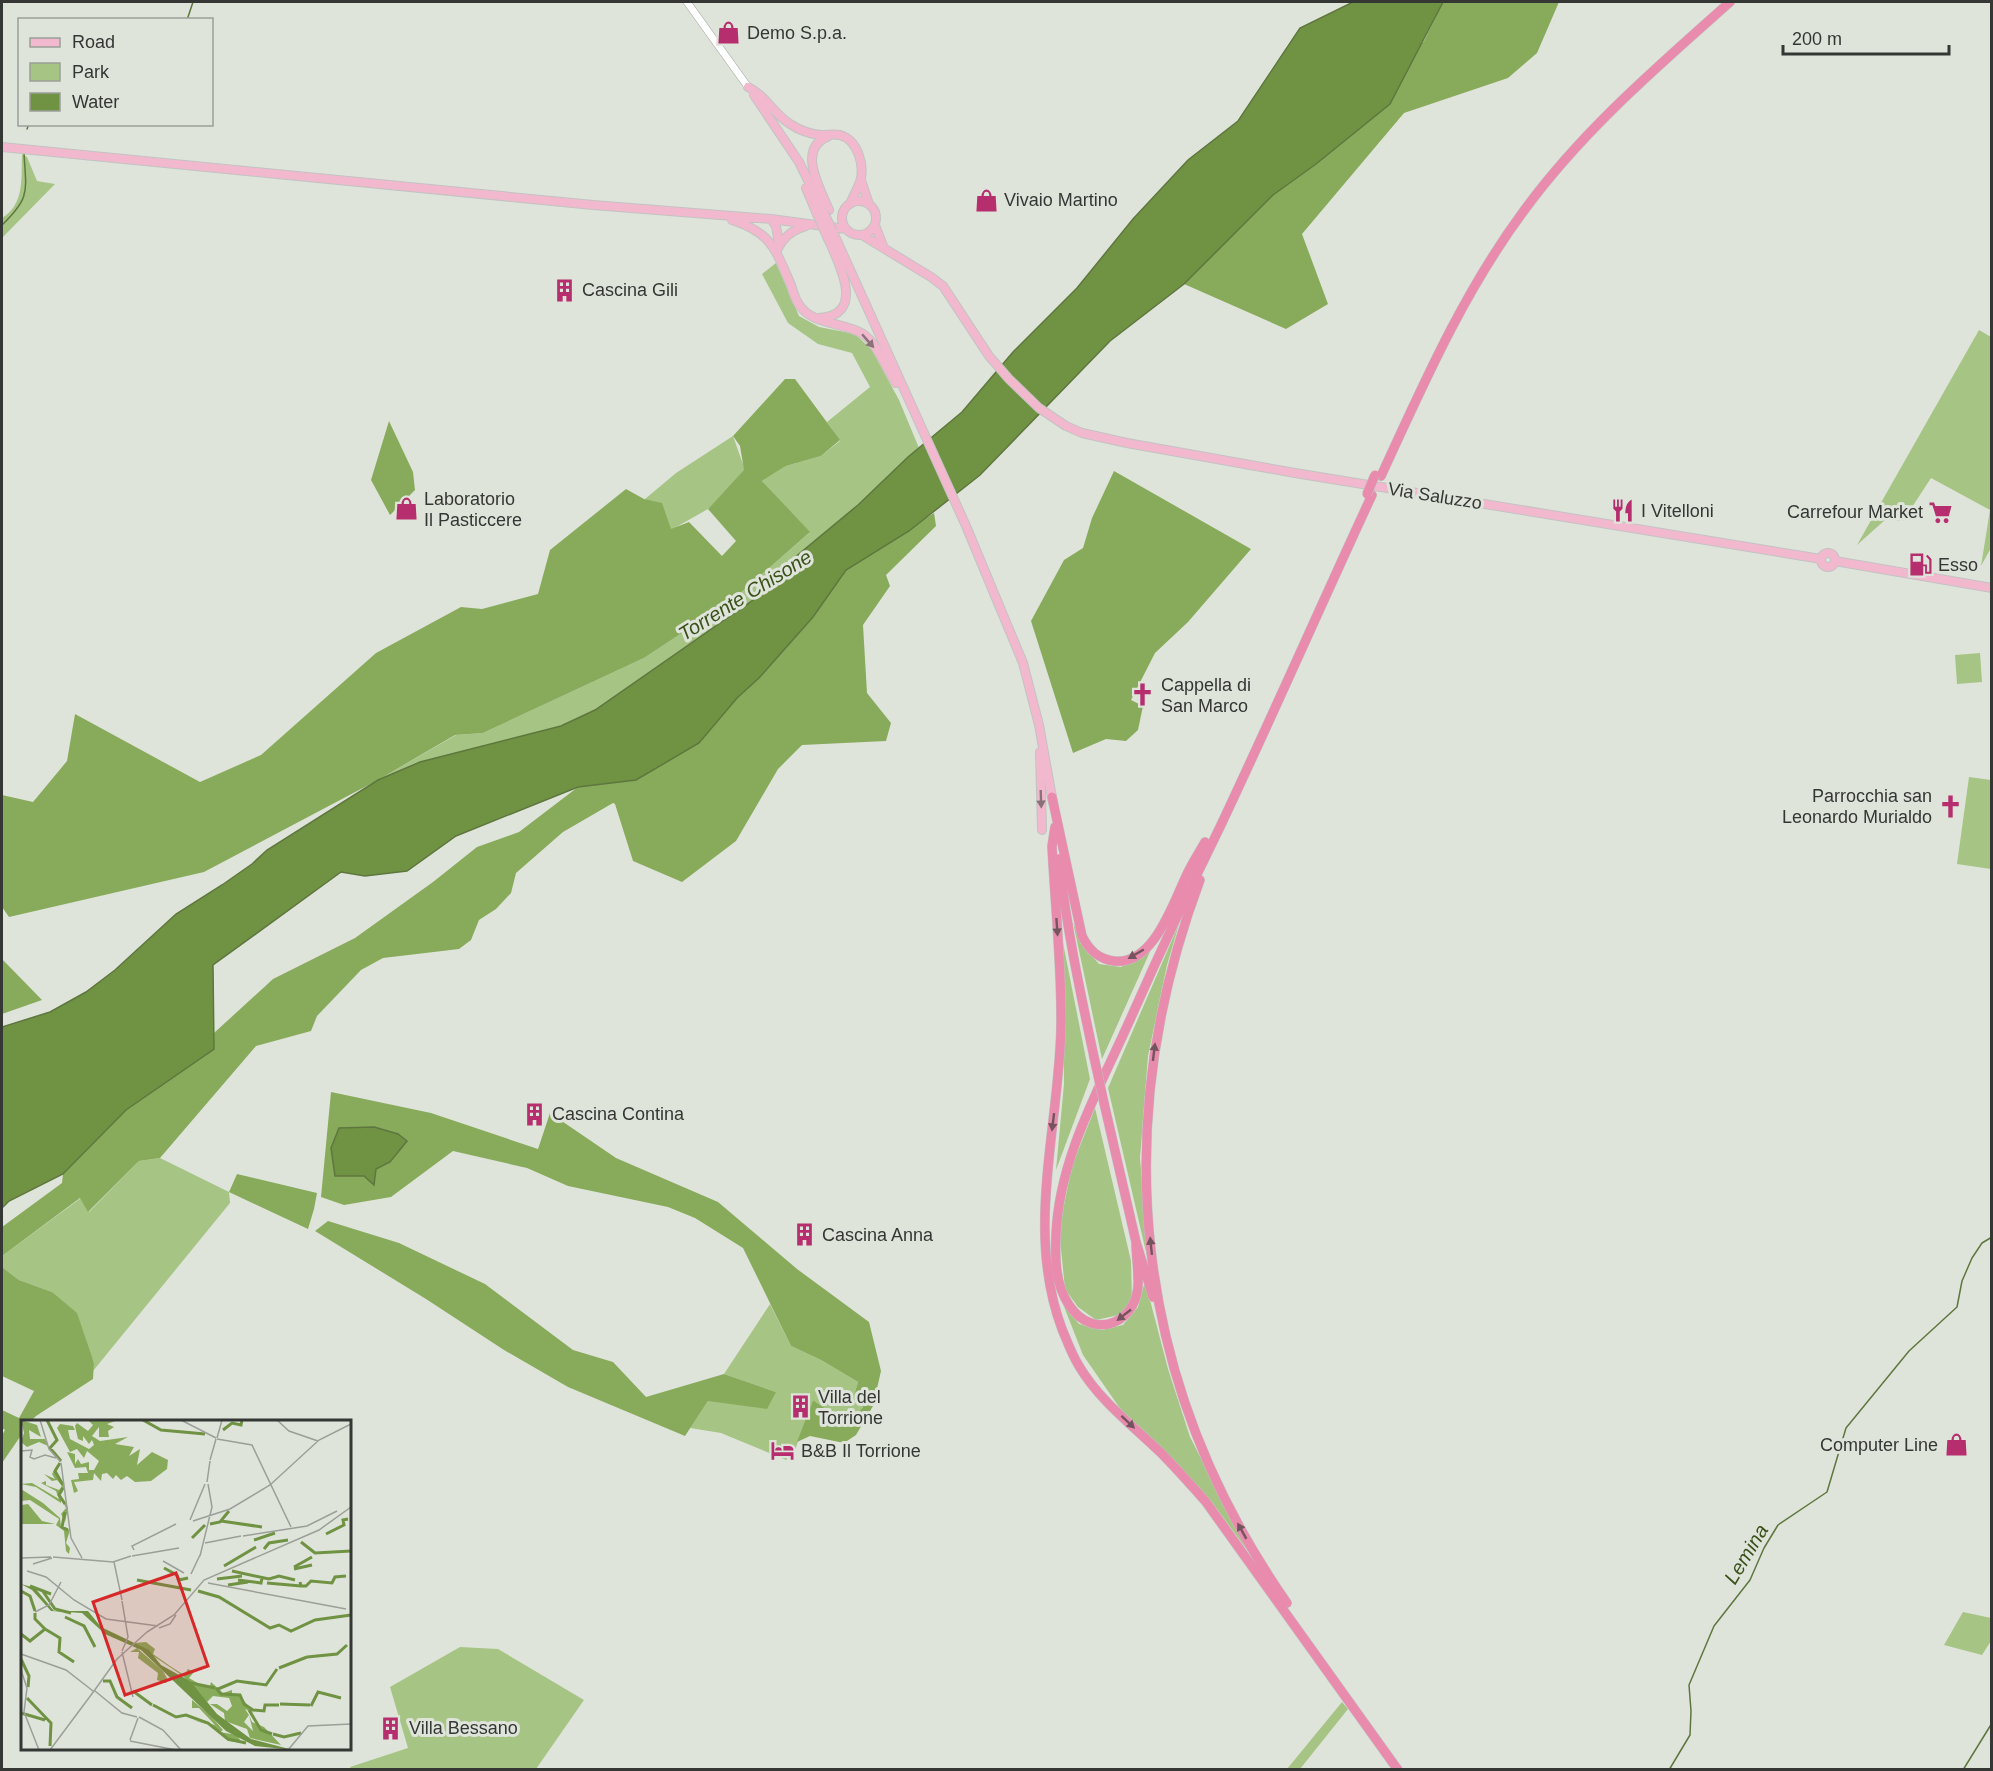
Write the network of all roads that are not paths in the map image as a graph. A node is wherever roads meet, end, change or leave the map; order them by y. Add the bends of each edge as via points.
1 (687, 2) edge
2 (1722, 2) edge
3 (1730, 2) edge
4 (1715, 12) junction
5 (748, 87) junction
6 (832, 135) junction
7 (2, 142) edge
8 (2, 147) edge
9 (73, 154) junction
10 (861, 180) junction
11 (850, 204) junction
12 (869, 204) junction
13 (823, 213) junction
14 (843, 213) junction
15 (696, 214) junction
16 (771, 219) junction
17 (808, 225) junction
18 (874, 225) junction
19 (846, 229) junction
20 (830, 230) junction
21 (862, 235) junction
22 (766, 237) junction
23 (883, 246) junction
24 (777, 248) junction
25 (816, 318) junction
26 (909, 400) junction
27 (1992, 588) edge
28 (1039, 725) junction
29 (1052, 797) junction
30 (1055, 827) junction
31 (1042, 830) dead end
32 (1214, 832) junction
33 (1136, 1242) junction
34 (1167, 1346) junction
35 (1088, 1379) junction
36 (1398, 1770) edge
37 (1405, 1770) edge

1 - 5 street
2 - 4 highway
3 - 4 highway
4 - 32 highway, bridge via 1577,138 1518,208 1492,246 1444,329
5 - 6 main road via 757,90 790,124 805,132
5 - 13 main road via 799,162
6 - 10 main road via 841,135 858,152
6 - 13 main road via 815,145 811,157
7 - 9 main road
8 - 9 main road
9 - 15 main road
10 - 11 main road
10 - 12 main road
11 - 12 main road
11 - 14 main road
12 - 18 main road via 876,215
13 - 20 main road, bridge
14 - 19 main road
14 - 20 main road
15 - 16 main road
15 - 22 main road via 731,220
16 - 17 main road
16 - 22 main road
16 - 24 main road via 776,226
17 - 20 main road
17 - 24 main road via 795,230
18 - 21 main road
18 - 23 main road
19 - 20 main road
19 - 21 main road
20 - 25 main road via 848,290 837,313
20 - 26 main road
21 - 23 main road, Via Saluzzo
22 - 24 main road
23 - 27 main road, Via Saluzzo via 943,286 989,356 1027,397 1054,419 1083,433 1438,497 1821,559 1822,565 1828,567 1835,561
24 - 25 main road via 800,307
25 -> 26 main road via 852,329 870,340
26 - 28 main road via 1023,663
28 - 29 main road
28 -> 31 main road
29 - 30 main road
32 -> 29 highway via 1189,869 1153,941 1134,957 1107,960 1091,950 1082,936
30 - 33 highway, bridge via 1063,903
30 -> 35 highway via 1052,846 1061,1029 1044,1238 1054,1304 1078,1366
33 -> 32 highway via 1138,1293 1132,1308 1120,1320 1107,1324 1082,1318 1068,1304 1058,1275 1056,1227 1067,1170 1082,1126
34 -> 32 highway via 1149,1226 1149,1088 1158,1023 1172,964
32 - 35 highway via 1104,1065 1059,1184 1052,1235 1054,1282 1063,1323
33 - 34 highway
37 -> 34 highway via 1244,1536 1198,1443
35 -> 36 highway via 1206,1502

